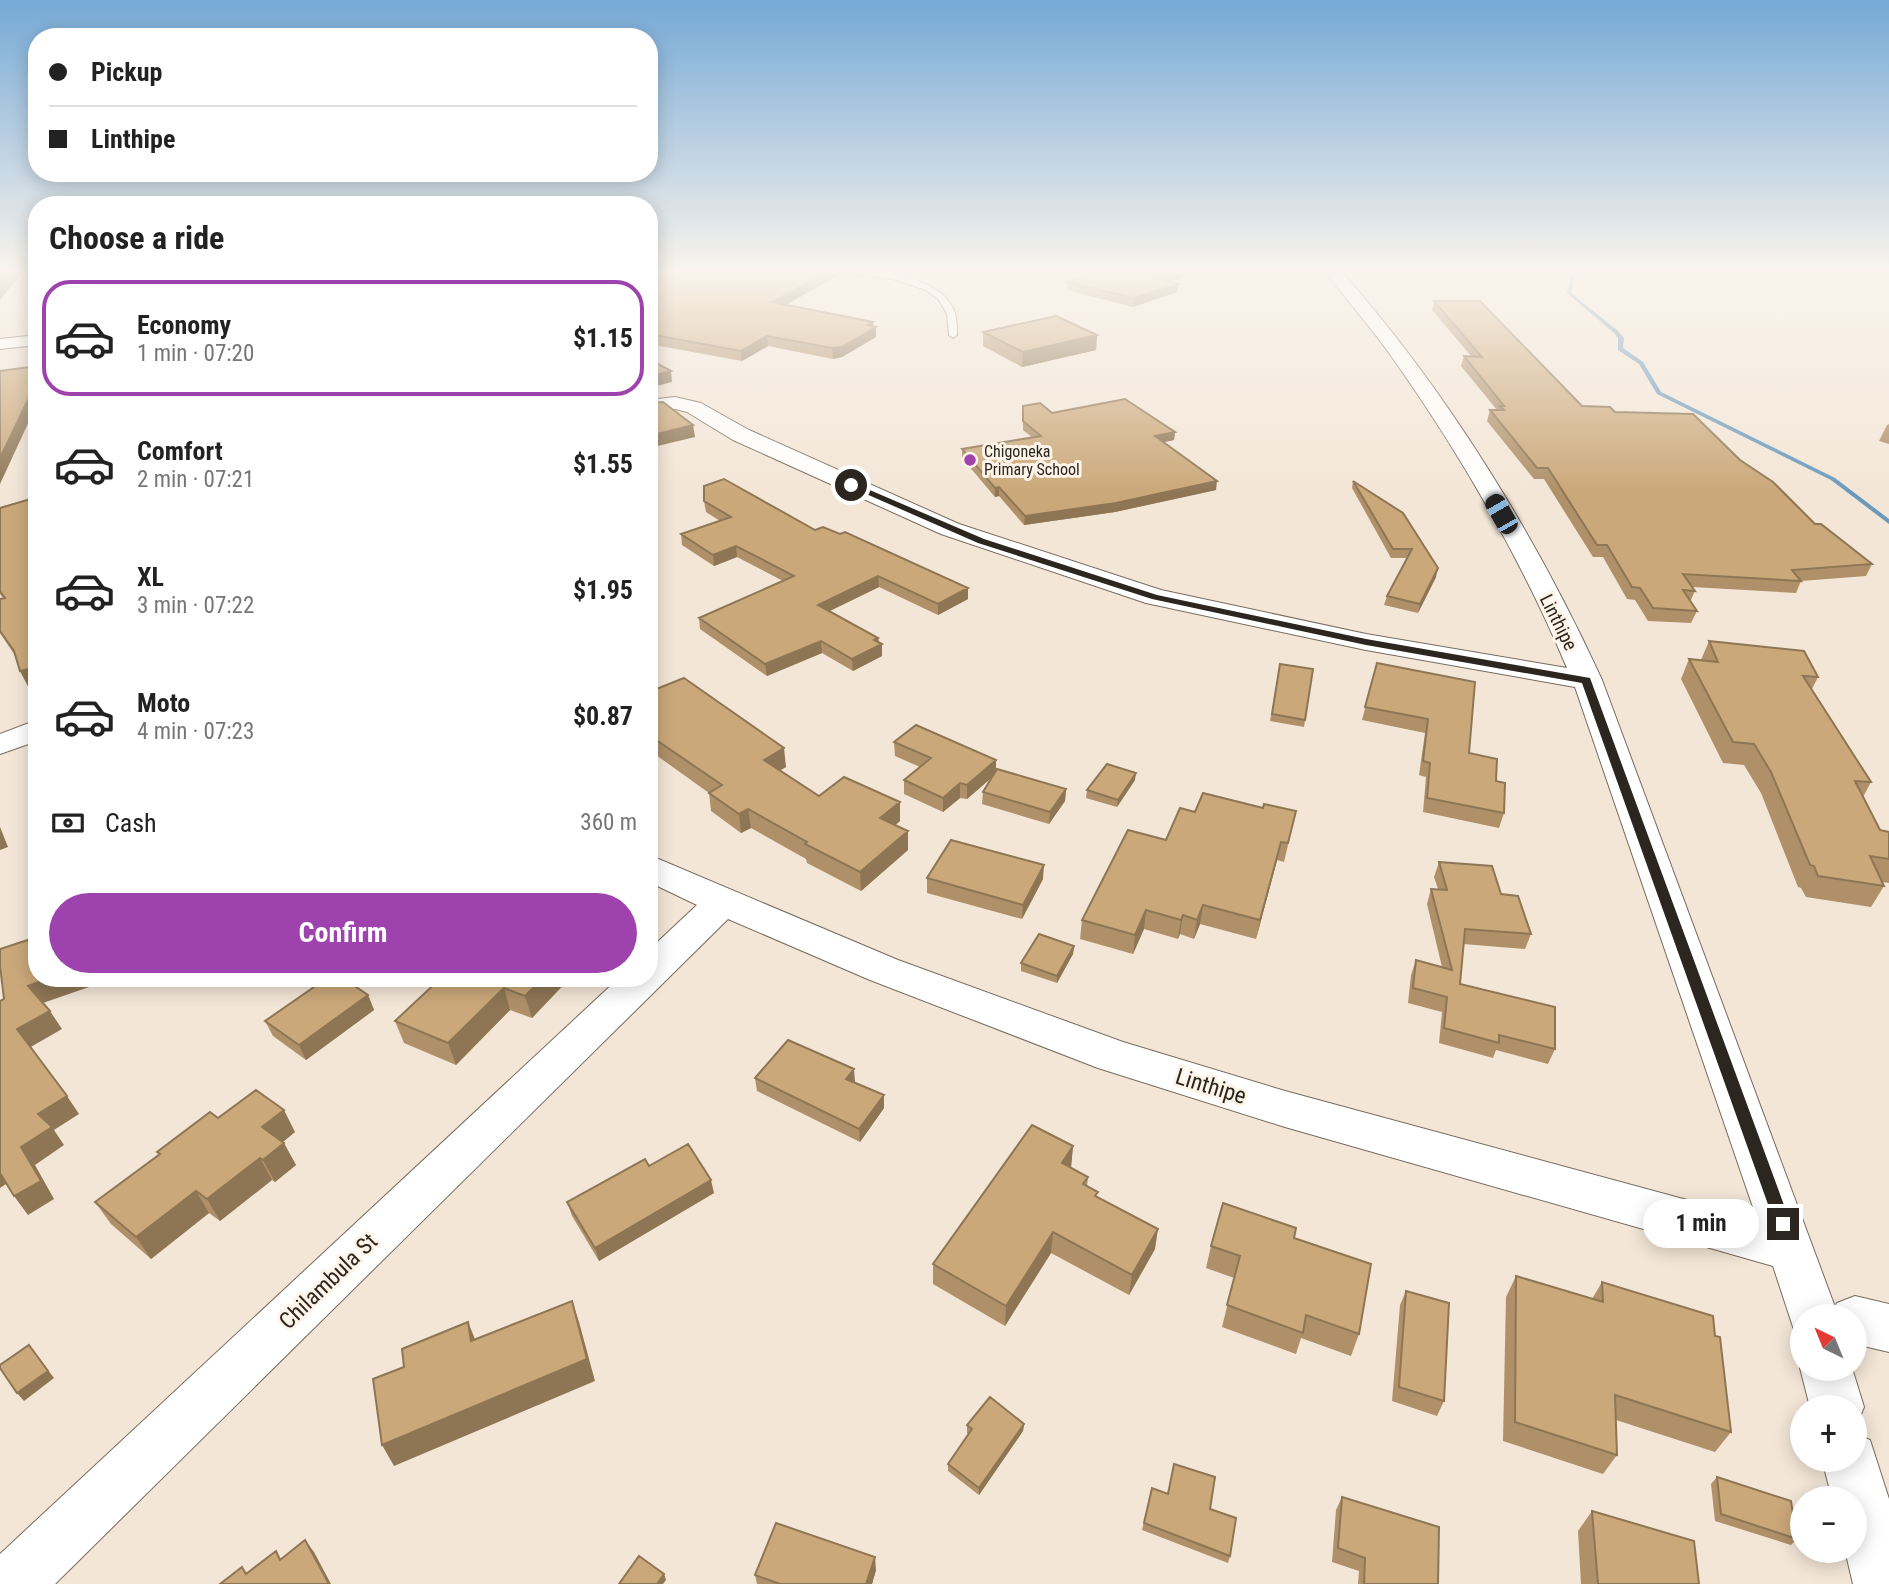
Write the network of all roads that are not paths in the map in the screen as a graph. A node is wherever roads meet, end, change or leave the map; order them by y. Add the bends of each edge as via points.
1 (1394, 345) edge
2 (658, 405) edge
3 (1587, 680) junction
4 (28, 733) edge
5 (0, 745) edge
6 (658, 871) edge
7 (723, 902) junction
8 (658, 964) edge
9 (635, 987) edge
10 (1792, 1250) junction
11 (1823, 1304) edge
12 (1867, 1323) edge
13 (1889, 1328) edge
14 (1853, 1472) edge
15 (12, 1584) edge
16 (1883, 1584) edge

1 - 3 street, Linthipe via 1466,454 1566,632
2 - 3 street via 694,407 765,446 960,533 1155,597 1366,642
3 - 10 street, Linthipe
4 - 5 street
6 - 7 street, Linthipe
7 - 8 street
7 - 10 street, Linthipe via 884,970 1113,1056
9 - 15 street, Chilambula St
10 - 11 street, Linthipe
12 - 13 street
14 - 16 street

